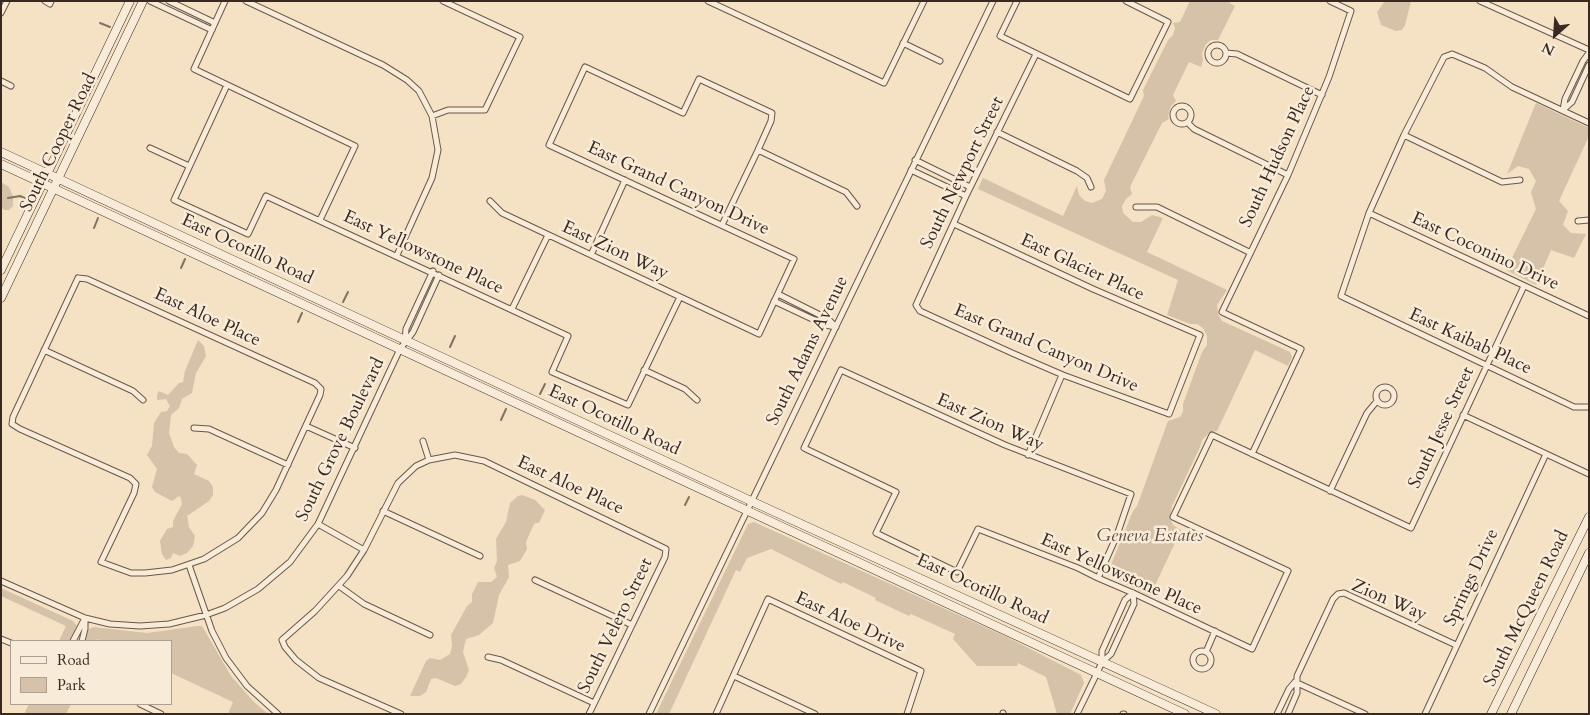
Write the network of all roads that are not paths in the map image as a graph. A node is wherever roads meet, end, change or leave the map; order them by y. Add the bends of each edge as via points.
1 (8, 1) edge
2 (130, 1) edge
3 (143, 1) edge
4 (150, 1) edge
5 (169, 1) edge
6 (226, 1) edge
7 (246, 1) edge
8 (443, 1) edge
9 (708, 1) edge
10 (924, 1) edge
11 (993, 1) edge
12 (1017, 1) edge
13 (1126, 1) edge
14 (1330, 1) edge
15 (1480, 1) edge
16 (1, 14) edge
17 (216, 23) junction
18 (212, 30) junction
19 (903, 43) junction
20 (1589, 52) edge
21 (1226, 53) dead end
22 (1036, 54) junction
23 (940, 61) dead end
24 (1589, 66) edge
25 (1, 81) edge
26 (227, 85) junction
27 (11, 86) dead end
28 (1322, 95) junction
29 (1563, 110) junction
30 (432, 116) junction
31 (1589, 122) edge
32 (1188, 123) dead end
33 (997, 132) junction
34 (1404, 135) junction
35 (150, 148) dead end
36 (758, 150) junction
37 (1, 152) edge
38 (915, 160) junction
39 (1, 164) edge
40 (189, 166) junction
41 (910, 170) junction
42 (48, 174) junction
43 (1288, 175) junction
44 (58, 178) junction
45 (625, 180) junction
46 (1520, 180) dead end
47 (43, 184) junction
48 (970, 187) junction
49 (1091, 187) dead end
50 (53, 189) junction
51 (966, 196) junction
52 (490, 201) dead end
53 (857, 206) dead end
54 (1136, 206) dead end
55 (1370, 213) junction
56 (320, 220) junction
57 (1589, 220) edge
58 (1578, 221) dead end
59 (954, 224) junction
60 (722, 225) junction
61 (548, 235) junction
62 (1249, 252) junction
63 (397, 255) junction
64 (591, 255) junction
65 (1, 270) edge
66 (433, 272) junction
67 (439, 274) junction
68 (1524, 286) junction
69 (778, 294) junction
70 (680, 296) junction
71 (1, 298) edge
72 (774, 301) junction
73 (916, 305) joint
74 (512, 309) junction
75 (1589, 316) edge
76 (836, 327) junction
77 (405, 340) junction
78 (400, 349) junction
79 (44, 350) junction
80 (1486, 366) junction
81 (644, 370) junction
82 (1062, 375) junction
83 (143, 400) dead end
84 (698, 400) dead end
85 (1377, 400) dead end
86 (1589, 407) edge
87 (1169, 414) joint
88 (1463, 415) junction
89 (306, 426) junction
90 (194, 428) dead end
91 (423, 442) dead end
92 (354, 448) junction
93 (1252, 454) junction
94 (1546, 454) junction
95 (1028, 455) junction
96 (430, 460) junction
97 (288, 465) junction
98 (1589, 474) edge
99 (1330, 491) junction
100 (751, 502) junction
101 (383, 511) junction
102 (747, 511) junction
103 (1589, 517) edge
104 (318, 524) junction
105 (666, 549) joint
106 (364, 550) junction
107 (1589, 553) edge
108 (480, 556) dead end
109 (189, 564) junction
110 (957, 572) joint
111 (1098, 578) junction
112 (535, 580) dead end
113 (1, 581) edge
114 (339, 586) junction
115 (1133, 593) junction
116 (206, 615) junction
117 (85, 618) junction
118 (632, 625) junction
119 (1215, 632) junction
120 (430, 635) dead end
121 (74, 640) edge
122 (82, 640) edge
123 (1456, 645) junction
124 (1206, 652) dead end
125 (488, 657) dead end
126 (1102, 662) junction
127 (1097, 673) junction
128 (734, 676) junction
129 (1295, 682) junction
130 (594, 703) junction
131 (142, 705) edge
132 (1279, 711) edge
133 (1288, 713) edge
134 (161, 714) edge
135 (278, 714) edge
136 (401, 714) edge
137 (589, 714) edge
138 (649, 714) edge
139 (716, 714) edge
140 (815, 714) edge
141 (907, 714) edge
142 (1077, 714) edge
143 (1185, 714) edge
144 (1216, 714) edge
145 (1364, 714) edge
146 (1425, 714) edge
147 (1491, 714) edge
148 (1511, 714) edge

1 - 16 street
2 - 42 main road, South Cooper Road
3 - 44 main road, South Cooper Road
4 - 18 street
5 - 17 street
6 - 17 street
7 - 30 street via 383,65 419,91
8 - 30 street via 520,37 486,110 448,110
9 - 19 street via 884,83
10 - 19 street
11 - 38 street, South Adams Avenue
12 - 22 street via 1000,36
13 - 22 street via 1168,22 1130,99
14 - 28 street, South Hudson Place via 1351,11
15 - 20 street
17 - 18 street
18 - 26 street via 194,69
19 - 23 street
20 - 29 street via 1565,99
21 - 28 street via 1236,54
22 - 33 street, South Newport Street
24 - 29 street via 1572,102
25 - 27 street
26 - 40 street
26 - 56 street via 356,146
28 - 43 street, South Hudson Place
29 - 31 street
29 - 34 street via 1452,54 1444,57
30 - 63 street via 438,150 432,178
32 - 43 street via 1194,129
33 - 48 street, South Newport Street
33 - 49 street via 1077,171 1087,178
34 - 46 street via 1502,182
34 - 55 street
35 - 40 street
36 - 45 street, East Grand Canyon Drive via 772,114 699,79 683,113 585,67 549,145
36 - 53 street via 846,192
36 - 60 street
37 - 42 main road, East Ocotillo Road
38 - 41 street, South Adams Avenue
38 - 48 street
39 - 47 main road, East Ocotillo Road
40 - 56 street, East Yellowstone Place via 174,200 248,234 266,196
41 - 51 street
41 - 76 street, South Adams Avenue
42 - 44 main road, East Ocotillo Road
42 - 47 main road, South Cooper Road
43 - 62 street, South Hudson Place
44 - 50 main road, South Cooper Road
44 - 77 main road, East Ocotillo Road
45 - 60 street, East Grand Canyon Drive
45 - 64 street
47 - 50 main road, East Ocotillo Road
47 - 65 main road, South Cooper Road
48 - 51 street, South Newport Street
50 - 71 main road, South Cooper Road
50 - 78 main road, East Ocotillo Road
51 - 59 street, South Newport Street
52 - 61 street, East Zion Way via 502,213
54 - 62 street via 1157,207
55 - 68 street, East Coconino Drive
55 - 80 street, East Kaibab Place via 1341,296
56 - 63 street, East Yellowstone Place
57 - 58 street
59 - 73 street, South Newport Street
59 - 87 street, East Glacier Place via 1200,335
60 - 69 street, East Grand Canyon Drive via 794,259
61 - 64 street, East Zion Way
61 - 74 street
62 - 93 street, South Hudson Place via 1222,312 1300,349
63 - 66 street, East Yellowstone Place
64 - 70 street, East Zion Way
66 - 67 street, East Yellowstone Place
66 - 77 street via 406,329
67 - 74 street, East Yellowstone Place
67 - 77 street via 413,332
68 - 75 street, East Coconino Drive
68 - 80 street, South Jesse Street
69 - 72 street
69 - 76 street via 828,319
70 - 72 street, East Zion Way via 759,334
70 - 81 street
72 - 76 street
73 - 82 street, East Grand Canyon Drive via 920,310
74 - 81 street, East Yellowstone Place via 568,336 552,372 628,405
76 - 100 street, South Adams Avenue
77 - 78 street, South Grove Boulevard
77 - 100 main road, East Ocotillo Road
78 - 92 street, South Grove Boulevard
78 - 102 main road, East Ocotillo Road
79 - 83 street via 134,391
79 - 89 street, East Aloe Place via 78,278 87,278 315,383 321,389
79 - 109 street via 12,424 130,478 136,484 101,562 132,573 172,570
80 - 86 street, East Kaibab Place via 1574,407
80 - 88 street, South Jesse Street
81 - 84 street via 685,389
82 - 87 street, East Grand Canyon Drive
82 - 95 street
85 - 99 street via 1367,413
88 - 94 street
88 - 99 street, South Jesse Street via 1411,528
89 - 92 street
89 - 97 street
90 - 97 street via 209,429
91 - 96 street
92 - 104 street, South Grove Boulevard
93 - 99 street
93 - 119 street, East Yellowstone Place via 1212,435 1173,517 1288,571 1252,649
94 - 98 street
94 - 123 street, Springs Drive
95 - 110 street, East Zion Way via 841,370 804,448 896,492 876,533
95 - 111 street, East Zion Way via 1131,494
96 - 101 street, East Aloe Place via 416,466 398,482
96 - 105 street, East Aloe Place via 455,455 484,461
97 - 109 street via 270,502 250,527 226,547
100 - 102 street, South Adams Avenue
100 - 126 main road, East Ocotillo Road
101 - 106 street, East Aloe Place
101 - 108 street
102 - 127 main road, East Ocotillo Road
102 - 138 street, South Adams Avenue
103 - 147 main road, South McQueen Road
104 - 106 street
104 - 116 street, South Grove Boulevard via 302,548 270,580 244,598
105 - 118 street, South Velero Street
106 - 114 street, East Aloe Place
107 - 148 main road, South McQueen Road
109 - 116 street
110 - 111 street, East Yellowstone Place via 978,529
111 - 115 street, East Yellowstone Place
112 - 118 street
113 - 117 street, South Grove Boulevard
114 - 120 street via 364,604
114 - 136 street, East Aloe Place via 282,640 285,647 319,678
115 - 119 street, East Yellowstone Place
115 - 126 street via 1125,600 1109,634 1102,651
115 - 126 street via 1134,604 1111,654
116 - 117 street, South Grove Boulevard via 154,626 124,626
116 - 135 street via 220,647 236,672
117 - 121 street
117 - 122 street
118 - 130 street, South Velero Street
119 - 124 street
123 - 129 street, Zion Way via 1344,593 1338,594
123 - 146 street, Springs Drive
125 - 130 street
126 - 127 street
126 - 144 main road, East Ocotillo Road
127 - 142 street
127 - 143 main road, East Ocotillo Road
128 - 139 street
128 - 140 street
128 - 141 street, East Aloe Drive via 768,599 921,671
129 - 132 street
129 - 133 street via 1297,692
129 - 145 street
130 - 137 street, South Velero Street
131 - 134 street
132 - 133 street

